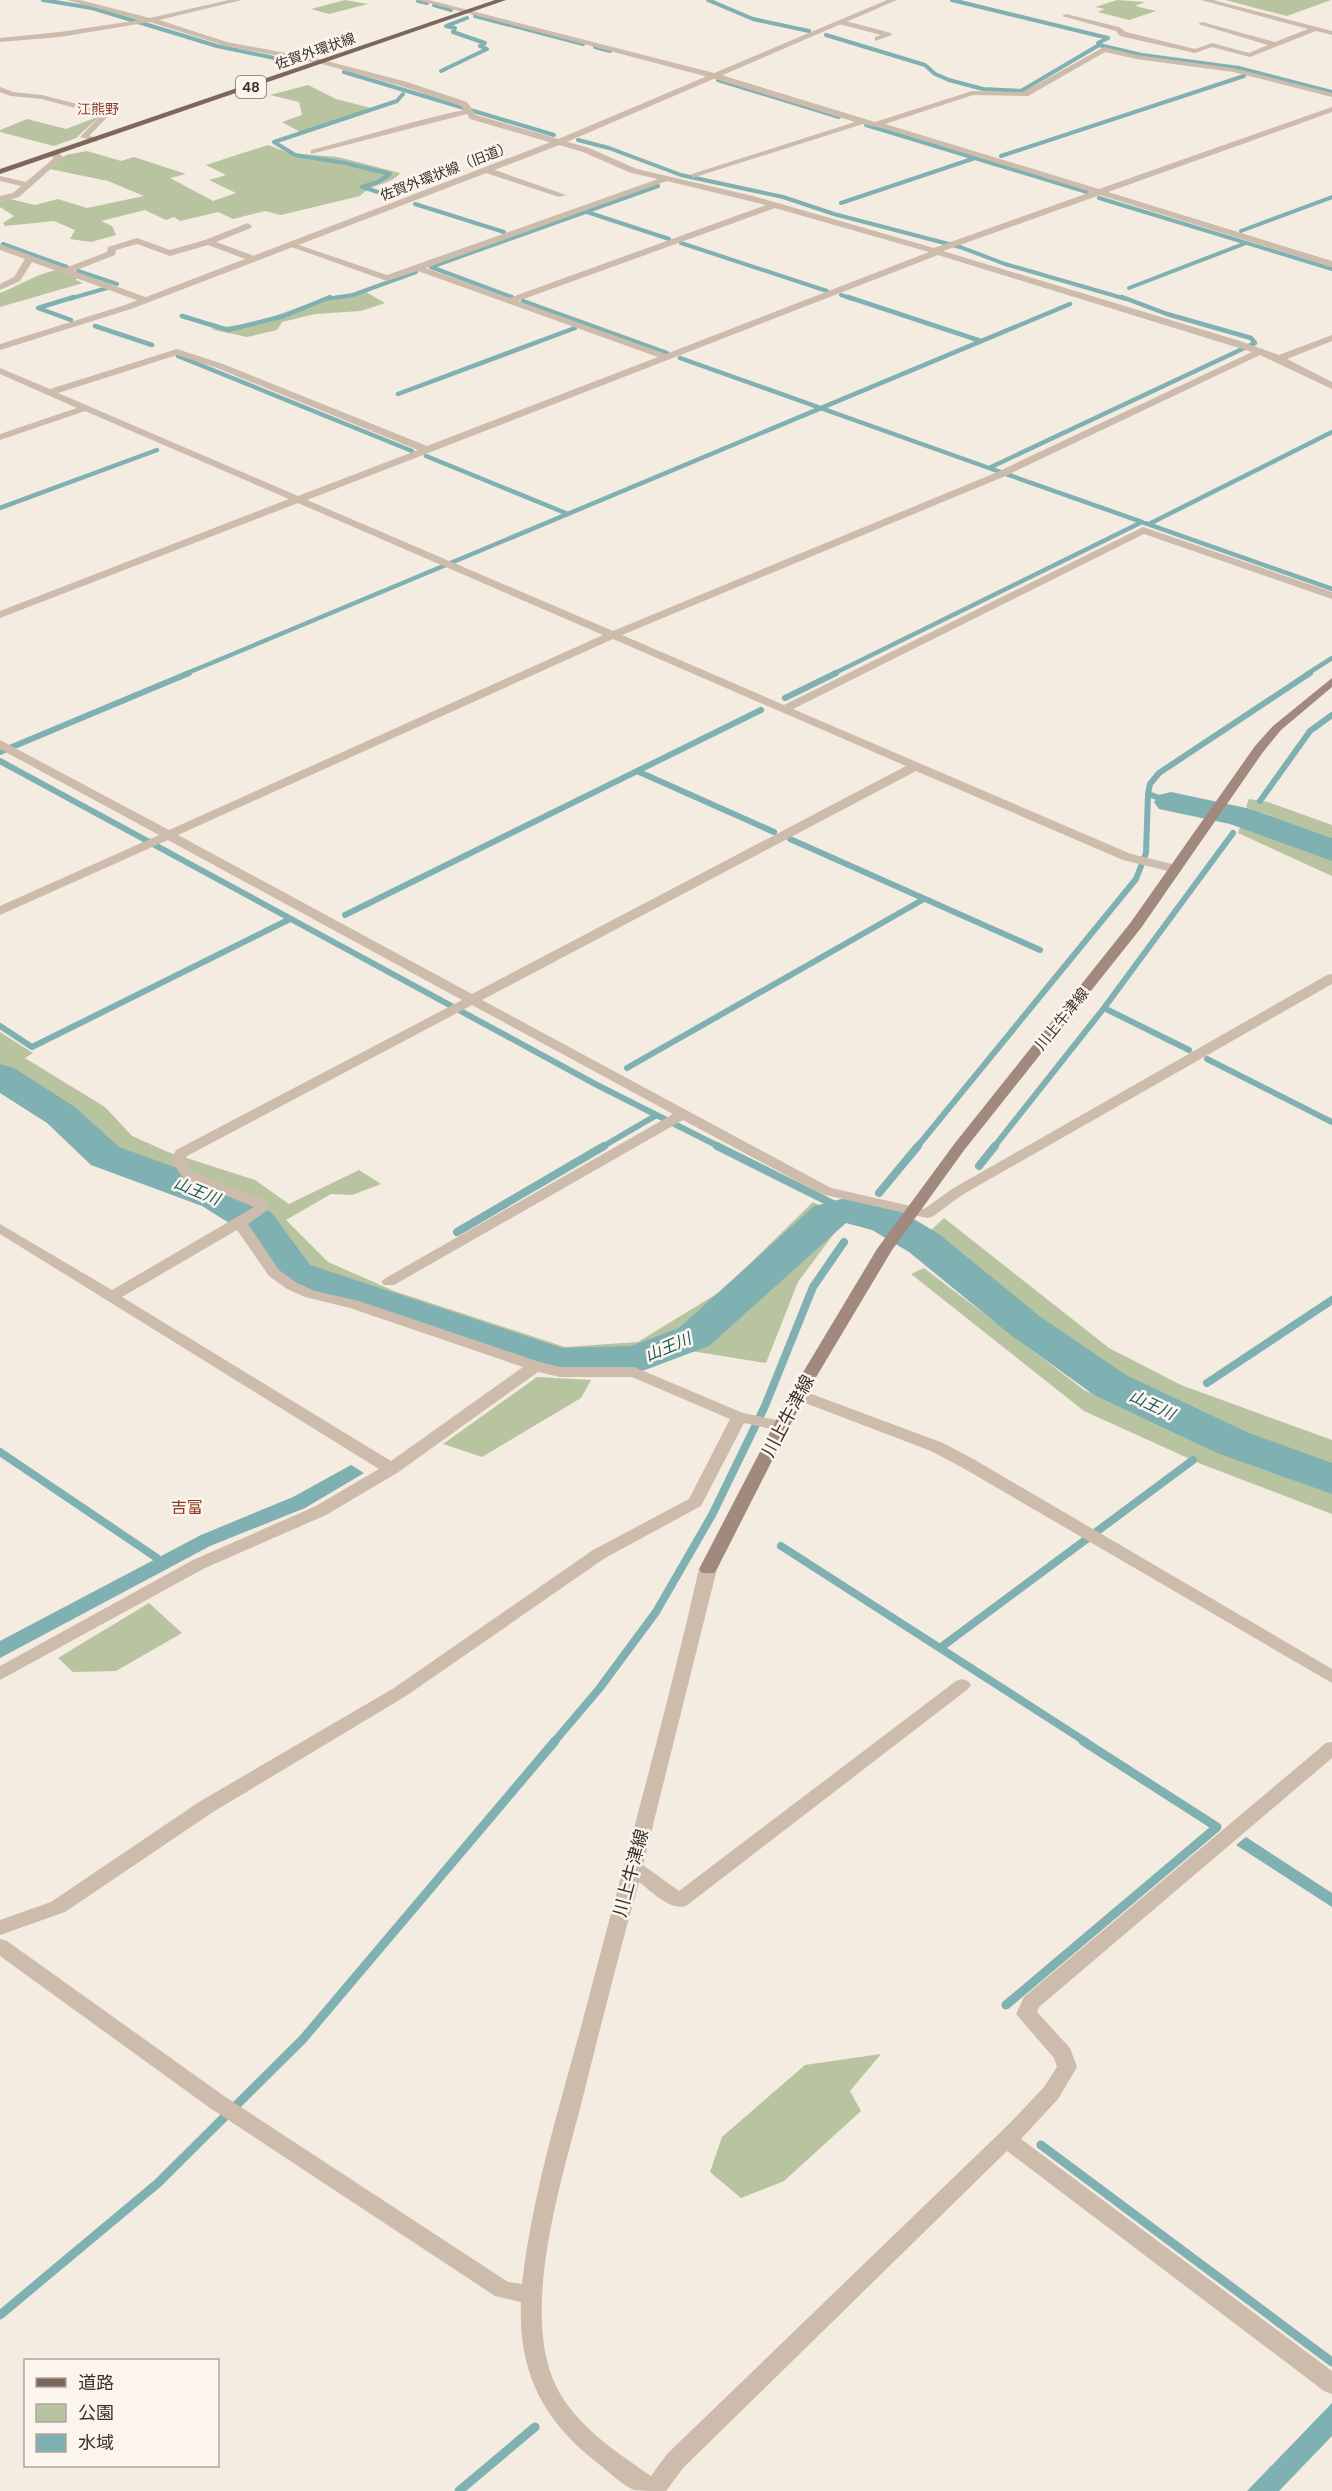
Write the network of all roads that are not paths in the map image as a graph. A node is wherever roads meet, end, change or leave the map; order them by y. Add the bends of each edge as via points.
1 (71, 0) edge
2 (238, 0) edge
3 (421, 0) edge
4 (502, 0) edge
5 (893, 0) edge
6 (1205, 0) edge
7 (467, 12) junction
8 (1080, 12) dead end
9 (147, 20) junction
10 (842, 22) junction
11 (1202, 24) dead end
12 (1315, 29) junction
13 (1332, 33) edge
14 (45, 36) junction
15 (878, 39) dead end
16 (0, 40) edge
17 (1276, 45) junction
18 (11, 48) dead end
19 (323, 62) junction
20 (714, 76) junction
21 (0, 90) edge
22 (1332, 95) edge
23 (1332, 110) edge
24 (470, 112) junction
25 (863, 122) junction
26 (876, 124) junction
27 (94, 140) junction
28 (559, 142) junction
29 (314, 152) dead end
30 (53, 154) junction
31 (486, 170) junction
32 (0, 172) edge
33 (695, 176) dead end
34 (0, 178) edge
35 (664, 180) junction
36 (27, 185) junction
37 (1098, 192) junction
38 (562, 195) dead end
39 (0, 199) edge
40 (774, 205) junction
41 (248, 226) dead end
42 (208, 242) junction
43 (290, 245) junction
44 (0, 247) edge
45 (940, 250) junction
46 (30, 258) junction
47 (254, 259) junction
48 (1332, 264) edge
49 (418, 268) junction
50 (65, 271) junction
51 (0, 287) edge
52 (145, 300) junction
53 (511, 300) junction
54 (1332, 338) edge
55 (0, 347) edge
56 (1261, 351) junction
57 (666, 357) junction
58 (1278, 358) junction
59 (0, 370) edge
60 (1332, 386) edge
61 (50, 392) junction
62 (86, 408) junction
63 (0, 437) edge
64 (427, 450) junction
65 (298, 500) junction
66 (1332, 596) edge
67 (0, 615) edge
68 (613, 634) junction
69 (1332, 681) edge
70 (784, 709) junction
71 (5, 747) edge
72 (916, 766) junction
73 (168, 836) junction
74 (1176, 869) junction
75 (0, 911) edge
76 (1332, 978) edge
77 (472, 1000) junction
78 (683, 1114) junction
79 (910, 1212) junction
80 (239, 1222) junction
81 (0, 1228) edge
82 (389, 1282) dead end
83 (111, 1297) junction
84 (535, 1366) junction
85 (798, 1395) junction
86 (739, 1417) junction
87 (781, 1426) junction
88 (391, 1469) junction
89 (708, 1569) joint
90 (0, 1674) edge
91 (1332, 1677) edge
92 (962, 1685) dead end
93 (1332, 1748) edge
94 (633, 1868) junction
95 (0, 1928) edge
96 (0, 1946) edge
97 (1006, 2139) junction
98 (533, 2295) junction
99 (1332, 2384) edge
100 (653, 2491) edge

1 - 9 street
2 - 9 street
3 - 7 street
4 - 7 main road, 佐賀外環状線 / 48
5 - 10 street, 佐賀外環状線（旧道）
6 - 12 street
7 - 19 main road, 佐賀外環状線 / 48
7 - 20 street
8 - 17 street via 1062,18 1119,29 1123,34 1195,51 1212,45 1250,55
9 - 14 street
9 - 19 street via 226,44
10 - 15 street via 888,35
10 - 20 street, 佐賀外環状線（旧道）
11 - 17 street
12 - 13 street
12 - 17 street
14 - 16 street
14 - 18 street
19 - 24 street via 435,93
19 - 27 main road, 佐賀外環状線 / 48
20 - 25 street
20 - 28 street, 佐賀外環状線（旧道）
21 - 27 street via 108,111 84,137
22 - 26 street via 1233,70 1104,49 1025,94 972,93
23 - 37 street
24 - 28 street
24 - 29 street
25 - 26 street
25 - 33 street
26 - 37 street
27 - 30 main road, 佐賀外環状線 / 48
28 - 31 street, 佐賀外環状線（旧道）
28 - 35 street
30 - 32 main road, 佐賀外環状線 / 48
30 - 36 street via 60,157
31 - 38 street
31 - 43 street, 佐賀外環状線（旧道）
34 - 36 street
35 - 40 street
35 - 49 street
36 - 39 street via 15,195
37 - 45 street
37 - 48 street
40 - 45 street
40 - 53 street
41 - 42 street
42 - 47 street
42 - 50 street via 170,253 137,241
43 - 47 street, 佐賀外環状線（旧道）
43 - 49 street via 387,278
44 - 46 street
45 - 56 street
45 - 57 street
46 - 50 street
46 - 51 street via 17,279
47 - 52 street, 佐賀外環状線（旧道）
49 - 53 street
50 - 52 street
52 - 55 street, 佐賀外環状線（旧道）
53 - 57 street
54 - 58 street
56 - 58 street
56 - 68 street via 1004,473
57 - 64 street
58 - 60 street
59 - 61 street
61 - 62 street
61 - 64 street via 177,352
62 - 63 street
62 - 65 street
64 - 65 street
65 - 67 street
65 - 68 street
66 - 70 street via 1143,530
68 - 70 street
68 - 73 street
69 - 74 main road, 川上牛津線 via 1277,728
70 - 72 street
71 - 73 street
72 - 74 street via 1127,857
72 - 77 street
73 - 75 street
73 - 77 street
74 - 79 main road, 川上牛津線
76 - 79 street via 957,1192 927,1214
77 - 78 street
77 - 80 street via 181,1153 178,1160 188,1175 262,1206
78 - 79 street via 826,1191
78 - 82 street
79 - 85 main road, 川上牛津線
80 - 83 street
80 - 84 street via 274,1273 292,1286
81 - 83 street
83 - 88 street
84 - 86 street via 560,1372 634,1371
84 - 88 street
85 - 87 main road, 川上牛津線
85 - 91 street via 937,1447
86 - 87 street
86 - 95 street via 695,1502 599,1554 400,1692 206,1808 58,1907
87 - 89 main road, 川上牛津線
88 - 90 street via 320,1511 199,1564
89 - 94 street, 川上牛津線
92 - 94 street via 679,1901
93 - 97 street via 1031,2002 1026,2014 1063,2055 1067,2067
94 - 98 street, 川上牛津線 via 537,2245
96 - 98 street via 217,2102 503,2290
97 - 99 street
97 - 100 street via 675,2461
98 - 100 street, 川上牛津線 via 539,2371 560,2414 605,2456

